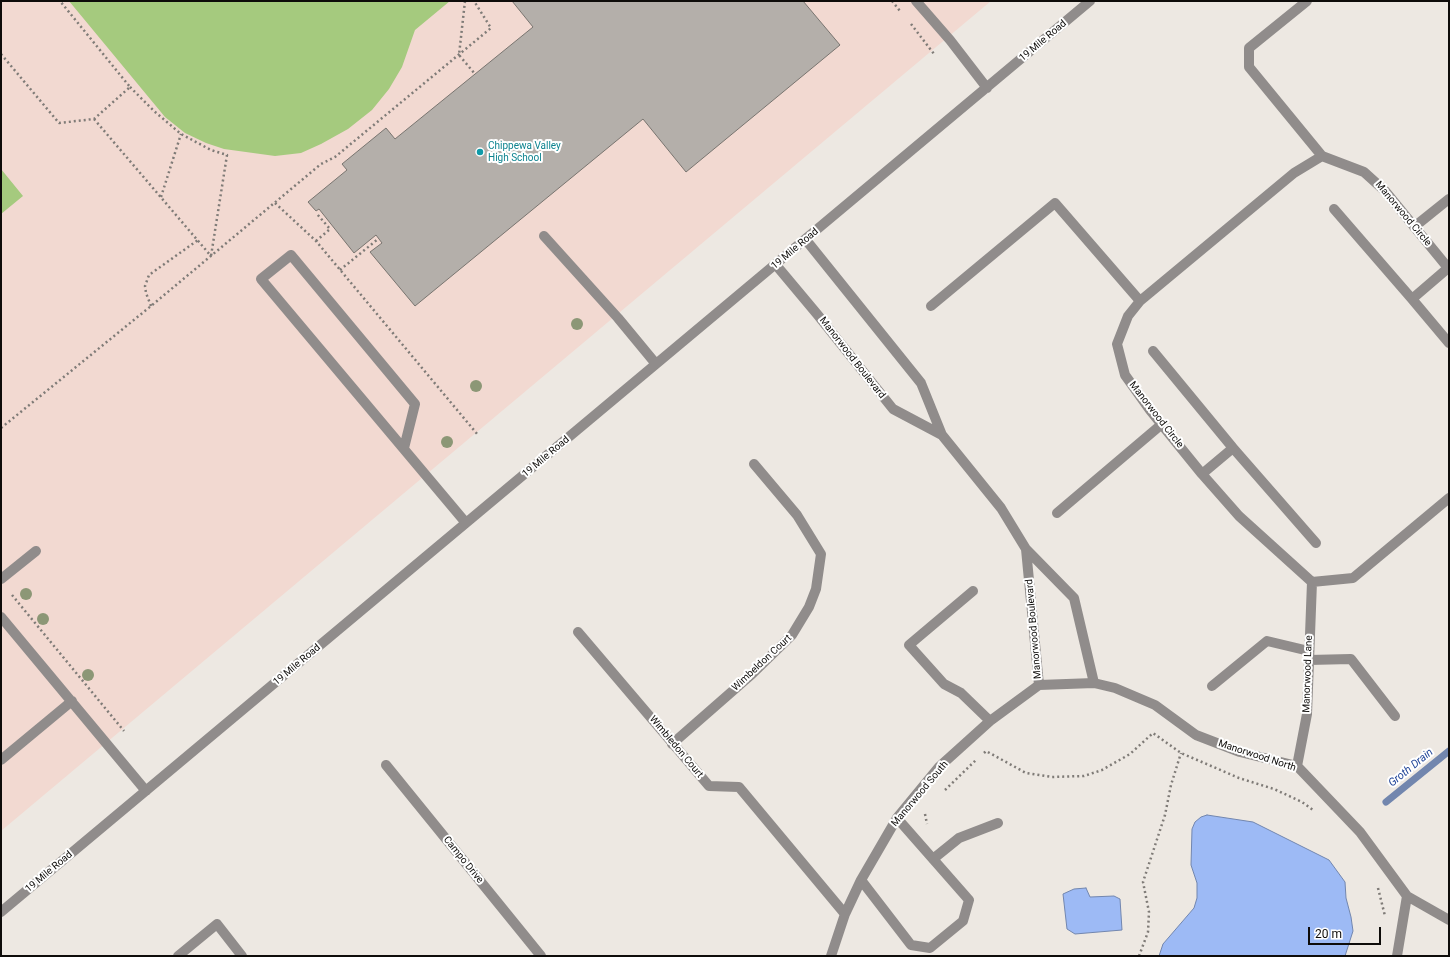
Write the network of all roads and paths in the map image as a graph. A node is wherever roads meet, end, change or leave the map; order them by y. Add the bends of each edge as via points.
1 (60, 1) edge
2 (465, 1) edge
3 (474, 1) edge
4 (892, 1) edge
5 (916, 1) edge
6 (1090, 1) edge
7 (1308, 1) edge
8 (902, 13) dead end
9 (906, 19) dead end
10 (1, 54) edge
11 (934, 54) dead end
12 (459, 55) junction
13 (475, 74) dead end
14 (130, 87) junction
15 (987, 88) junction
16 (94, 119) junction
17 (181, 134) junction
18 (1322, 156) junction
19 (161, 197) junction
20 (1449, 198) edge
21 (275, 203) junction
22 (1334, 209) dead end
23 (317, 214) dead end
24 (1414, 227) junction
25 (544, 236) dead end
26 (378, 239) dead end
27 (198, 240) junction
28 (806, 240) junction
29 (316, 241) junction
30 (211, 256) junction
31 (776, 265) junction
32 (1449, 268) edge
33 (340, 270) junction
34 (1412, 299) junction
35 (1140, 302) junction
36 (151, 306) junction
37 (931, 306) dead end
38 (1449, 343) edge
39 (1153, 350) dead end
40 (656, 364) junction
41 (1162, 424) junction
42 (1, 428) edge
43 (478, 435) dead end
44 (942, 435) junction
45 (404, 448) junction
46 (1233, 448) junction
47 (754, 464) dead end
48 (1202, 474) junction
49 (1449, 498) edge
50 (1057, 513) dead end
51 (466, 523) junction
52 (1316, 543) dead end
53 (1026, 549) junction
54 (36, 551) dead end
55 (1, 579) edge
56 (1312, 582) junction
57 (973, 591) dead end
58 (12, 595) dead end
59 (1, 617) edge
60 (578, 632) dead end
61 (1309, 655) junction
62 (1094, 683) junction
63 (1039, 685) junction
64 (1212, 686) dead end
65 (72, 702) junction
66 (1395, 716) dead end
67 (990, 721) junction
68 (124, 731) dead end
69 (672, 744) junction
70 (1181, 753) junction
71 (1, 760) edge
72 (386, 765) dead end
73 (1297, 766) junction
74 (146, 791) junction
75 (943, 793) dead end
76 (929, 809) dead end
77 (1318, 814) dead end
78 (897, 818) junction
79 (998, 823) dead end
80 (932, 830) dead end
81 (933, 859) junction
82 (861, 880) junction
83 (1377, 885) dead end
84 (1407, 896) junction
85 (1, 912) edge
86 (845, 914) junction
87 (1385, 918) dead end
88 (1449, 920) edge
89 (178, 956) edge
90 (242, 956) edge
91 (541, 956) edge
92 (831, 956) edge
93 (1139, 956) edge
94 (1396, 956) edge

1 - 14 path
2 - 12 path
3 - 12 path via 491,28
4 - 8 path
5 - 15 street
6 - 15 street, 19 Mile Road
7 - 18 street via 1249,48 1249,67
9 - 11 path
10 - 16 path via 59,123
12 - 13 path
12 - 21 path
14 - 16 path
14 - 17 path
15 - 28 street, 19 Mile Road
16 - 19 path
17 - 19 path
17 - 30 path via 211,150 227,155
18 - 24 street, Manorwood Circle via 1364,172 1385,190
18 - 35 street, Manorwood Circle via 1294,172
19 - 27 path
20 - 24 street
21 - 29 path
21 - 30 path
22 - 34 street
23 - 29 path via 330,229
24 - 32 street, Manorwood Circle
25 - 40 street
26 - 33 path
27 - 30 path
27 - 36 path via 149,275 145,286
28 - 31 street, 19 Mile Road
28 - 44 street, Manorwood Boulevard via 921,383
29 - 33 path
30 - 36 path
31 - 40 street, 19 Mile Road
31 - 44 street, Manorwood Boulevard via 893,409
32 - 34 street
33 - 43 path
34 - 38 street
35 - 37 street via 1055,203
35 - 41 street, Manorwood Circle via 1128,316 1117,344 1125,375
36 - 42 path
39 - 46 street
40 - 51 street, 19 Mile Road
41 - 48 street, Manorwood Circle
41 - 50 street
44 - 53 street, Manorwood Boulevard via 1001,508
45 - 45 street via 260,279 291,255 415,404
45 - 51 street
46 - 48 street
46 - 52 street
47 - 69 street, Wimbeldon Court via 797,515 821,554 816,589 809,607 792,635
48 - 56 street, Manorwood Circle via 1239,516
49 - 56 street via 1353,578
51 - 74 street, 19 Mile Road
53 - 62 street, Manorwood Boulevard via 1074,598
53 - 63 street, Manorwood Boulevard
54 - 55 street
56 - 61 street, Manorwood Lane
57 - 67 street via 909,645 944,684 961,693
58 - 68 path
59 - 65 street
60 - 69 street, Wimbledon Court
61 - 64 street via 1267,641
61 - 66 street via 1351,659
61 - 73 street, Manorwood Lane via 1307,714
62 - 63 street, Manorwood North
62 - 73 street, Manorwood North via 1116,688 1155,705 1196,735 1240,752
63 - 67 street, Manorwood South
65 - 71 street
65 - 74 street
67 - 78 street, Manorwood South via 939,767
69 - 86 street, Wimbledon Court via 709,786 739,786
70 - 75 path via 1153,732 1130,754 1102,770 1084,776 1052,777 1026,774 986,751
70 - 77 path via 1239,778 1274,789 1302,802
70 - 93 path via 1165,815 1143,882 1149,912 1148,932
72 - 91 street, Campo Drive
73 - 84 street, Manorwood North via 1360,832
74 - 85 street, 19 Mile Road
76 - 80 path via 924,814 927,825
78 - 81 street
78 - 82 street, Manorwood South
79 - 81 street via 959,838
81 - 82 street via 969,900 963,921 930,948 911,945
82 - 86 street, Manorwood South
83 - 87 path
84 - 88 street, Manorwood North
84 - 94 street
86 - 92 street, Manorwood South
89 - 90 street via 217,924

